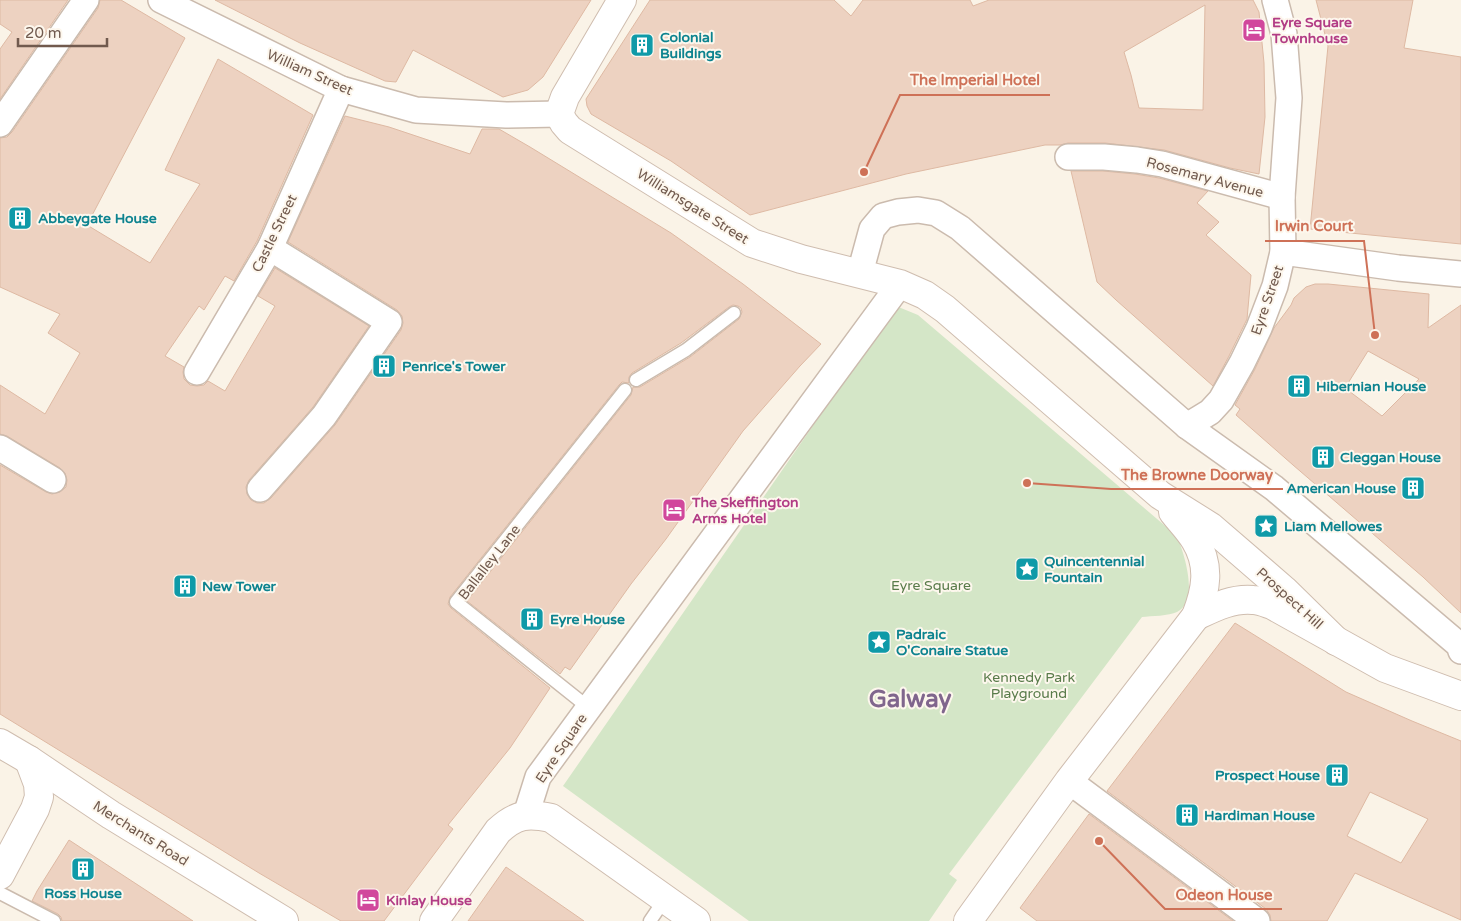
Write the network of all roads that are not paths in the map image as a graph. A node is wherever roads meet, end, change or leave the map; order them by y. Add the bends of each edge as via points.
1 (86, 0) edge
2 (161, 0) edge
3 (622, 0) edge
4 (1275, 0) edge
5 (341, 89) junction
6 (559, 114) junction
7 (0, 124) edge
8 (1068, 157) dead end
9 (1282, 197) junction
10 (270, 248) junction
11 (1283, 252) junction
12 (860, 273) junction
13 (1461, 274) edge
14 (900, 284) junction
15 (734, 314) dead end
16 (197, 372) dead end
17 (636, 380) dead end
18 (625, 390) dead end
19 (1187, 426) junction
20 (0, 448) edge
21 (53, 480) dead end
22 (260, 489) dead end
23 (1160, 495) junction
24 (1196, 616) junction
25 (1336, 641) junction
26 (1461, 651) edge
27 (1461, 696) edge
28 (589, 708) junction
29 (0, 743) edge
30 (29, 760) junction
31 (1069, 781) junction
32 (526, 815) junction
33 (0, 875) edge
34 (0, 893) edge
35 (658, 910) edge
36 (54, 921) edge
37 (284, 921) edge
38 (434, 921) edge
39 (696, 921) edge
40 (968, 921) edge
41 (1257, 921) edge

1 - 7 street
2 - 5 street, William Street
3 - 6 main road via 565,97
4 - 9 street, Eyre Street via 1284,34 1289,98
5 - 6 street, William Street via 416,110
5 - 10 street, Castle Street
6 - 12 main road, Williamsgate Street via 570,130 752,243
8 - 9 street, Rosemary Avenue via 1104,157 1162,164
9 - 11 street, Eyre Street
10 - 16 street, Castle Street
10 - 22 street via 389,322 324,416
11 - 13 street
11 - 19 street, Eyre Street via 1259,328 1242,363 1210,412
12 - 14 main road, Williamsgate Street
12 - 19 street via 872,229 883,216 918,210 936,213 977,242
14 - 23 main road via 925,295 945,309
14 - 28 street, Eyre Square
15 - 17 lane via 686,350
18 - 28 lane, Ballalley Lane via 456,602
19 - 26 street via 1274,488 1459,645
20 - 21 street
23 - 24 main road via 1195,539 1202,554 1205,582
23 - 25 main road, Prospect Hill via 1210,527 1284,590
24 - 25 main road, Prospect Hill via 1218,605 1253,600 1272,605
24 - 31 main road
25 - 27 main road, Prospect Hill via 1385,668
28 - 32 street, Eyre Square via 538,777
29 - 30 main road, Merchants Road
30 - 33 main road via 39,797
30 - 37 main road, Merchants Road via 110,815
31 - 40 main road
31 - 41 street
32 - 35 main road via 551,818
32 - 38 main road via 508,822 498,831
34 - 36 lane
35 - 39 main road

